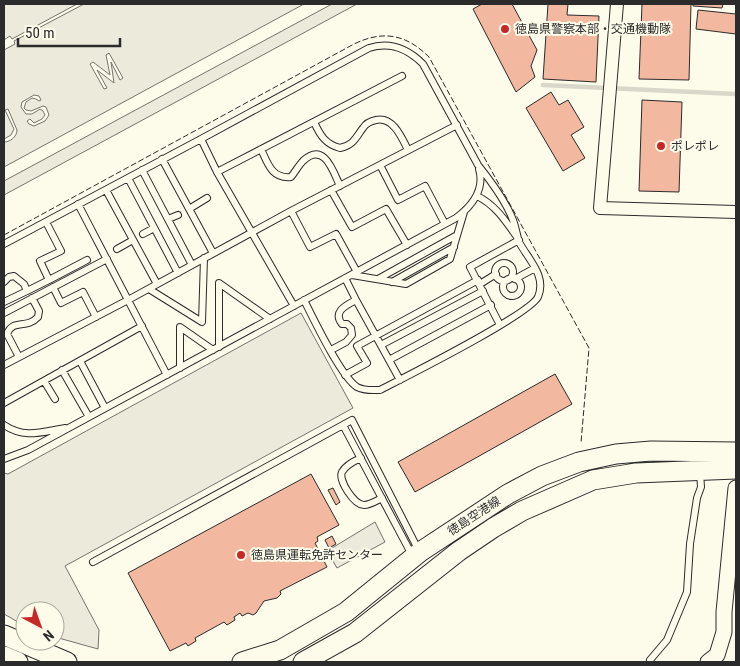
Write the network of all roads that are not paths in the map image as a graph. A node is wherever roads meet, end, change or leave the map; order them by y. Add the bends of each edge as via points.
1 (617, 4) edge
2 (402, 76) dead end
3 (314, 122) junction
4 (457, 125) junction
5 (201, 139) junction
6 (261, 150) junction
7 (408, 150) junction
8 (162, 159) junction
9 (478, 164) junction
10 (380, 165) junction
11 (142, 170) junction
12 (217, 172) junction
13 (128, 178) junction
14 (340, 186) junction
15 (106, 190) junction
16 (331, 190) junction
17 (477, 196) junction
18 (207, 198) dead end
19 (78, 204) junction
20 (189, 209) junction
21 (291, 211) junction
22 (464, 212) junction
23 (736, 212) edge
24 (178, 215) dead end
25 (168, 219) junction
26 (46, 222) junction
27 (445, 224) junction
28 (154, 228) junction
29 (252, 233) junction
30 (143, 234) dead end
31 (457, 234) junction
32 (133, 240) junction
33 (519, 240) junction
34 (4, 244) edge
35 (407, 245) junction
36 (117, 249) dead end
37 (213, 253) junction
38 (204, 258) junction
39 (107, 259) junction
40 (86, 260) dead end
41 (192, 265) junction
42 (535, 268) junction
43 (178, 273) junction
44 (354, 273) junction
45 (496, 274) junction
46 (345, 278) junction
47 (378, 279) junction
48 (515, 279) junction
49 (49, 280) junction
50 (507, 280) junction
51 (4, 282) edge
52 (479, 282) junction
53 (157, 284) junction
54 (53, 287) junction
55 (149, 289) junction
56 (27, 291) junction
57 (483, 291) junction
58 (32, 298) junction
59 (128, 300) junction
60 (304, 300) junction
61 (356, 300) junction
62 (4, 302) edge
63 (491, 305) junction
64 (294, 306) junction
65 (4, 313) edge
66 (96, 317) junction
67 (270, 319) junction
68 (500, 325) junction
69 (142, 326) junction
70 (376, 335) junction
71 (381, 345) junction
72 (216, 348) junction
73 (331, 350) junction
74 (19, 357) junction
75 (389, 360) junction
76 (80, 361) junction
77 (4, 365) edge
78 (180, 368) junction
79 (62, 370) junction
80 (168, 375) junction
81 (345, 375) junction
82 (400, 380) junction
83 (44, 381) junction
84 (55, 399) dead end
85 (4, 403) edge
86 (105, 408) junction
87 (89, 417) junction
88 (4, 425) edge
89 (344, 425) junction
90 (71, 427) junction
91 (736, 452) edge
92 (360, 458) junction
93 (4, 459) edge
94 (736, 469) edge
95 (700, 471) junction
96 (736, 488) edge
97 (382, 498) junction
98 (417, 555) junction
99 (93, 562) dead end
100 (4, 635) edge
101 (4, 656) edge
102 (650, 660) dead end
103 (18, 662) edge
104 (67, 662) edge
105 (242, 662) edge
106 (303, 662) edge
107 (708, 662) edge

1 - 23 street via 600,208
2 - 3 lane
3 - 6 lane
3 - 7 lane via 323,139 340,148 352,144 371,121 386,120 398,132
4 - 5 lane via 423,64 398,47 378,45
4 - 7 lane
4 - 9 lane
5 - 8 lane
5 - 12 lane
6 - 12 lane
6 - 14 lane via 270,168 282,178 291,177 308,157 315,154 325,157
7 - 10 lane
8 - 11 lane
8 - 20 lane
9 - 17 lane via 481,177
9 - 33 lane via 514,222
10 - 14 lane
10 - 27 lane via 398,200 425,186
11 - 13 lane
11 - 25 lane
12 - 29 lane
13 - 15 lane
13 - 28 lane
14 - 16 lane
15 - 19 lane
15 - 32 lane
16 - 21 lane
16 - 35 lane via 352,227 386,209
17 - 22 lane
17 - 33 lane via 498,212
18 - 20 lane
19 - 26 lane
19 - 39 lane
20 - 37 lane
21 - 29 lane
21 - 44 lane via 310,247 336,234
22 - 27 lane
22 - 31 lane
24 - 25 lane
25 - 41 lane
26 - 34 lane
26 - 49 lane via 61,251 40,261
27 - 35 lane
28 - 30 lane
28 - 43 lane
29 - 37 lane
29 - 64 lane
31 - 47 lane
31 - 47 lane via 450,259 443,264 406,284
32 - 36 lane
32 - 53 lane
33 - 42 lane
33 - 52 lane via 470,267
35 - 44 lane
37 - 38 lane
38 - 41 lane
38 - 55 lane via 202,322
39 - 54 lane
39 - 59 lane
40 - 49 lane
41 - 43 lane
42 - 48 lane
42 - 68 lane via 540,276 538,296 529,307
43 - 53 lane
44 - 46 lane
44 - 47 lane
45 - 50 lane via 501,280
45 - 50 lane via 497,266 507,264 512,270
45 - 52 lane
46 - 60 lane
46 - 61 lane
48 - 50 lane
48 - 50 lane via 520,289 512,296 503,290
49 - 56 lane
51 - 56 lane via 14,276
52 - 57 lane
52 - 70 lane
53 - 55 lane
54 - 58 lane
54 - 66 lane via 61,303 83,292
55 - 59 lane
56 - 62 lane
57 - 63 lane
57 - 71 lane
58 - 65 lane
58 - 74 lane via 39,311 38,316 29,324 14,325 8,334
59 - 66 lane
59 - 69 lane
60 - 64 lane
60 - 73 lane
61 - 70 lane
61 - 73 lane via 339,312 340,321 351,328 352,335
63 - 68 lane
63 - 75 lane
64 - 67 lane
66 - 74 lane
67 - 72 lane
67 - 72 lane via 219,283
68 - 82 lane
69 - 76 lane
69 - 80 lane
70 - 71 lane
70 - 81 lane via 357,346 367,363
71 - 75 lane
72 - 78 lane
72 - 78 lane via 180,327
73 - 81 lane
74 - 77 lane
75 - 82 lane
76 - 79 lane
76 - 86 lane
78 - 80 lane
79 - 83 lane
79 - 87 lane
80 - 86 lane
81 - 82 lane via 366,390 380,390
83 - 84 lane
83 - 85 lane
86 - 87 lane
87 - 90 lane
88 - 90 lane via 28,435
89 - 92 lane
89 - 98 lane via 352,420
89 - 99 lane
90 - 93 lane
91 - 98 main road, 徳島空港線 via 651,451 579,462 508,494
92 - 97 lane
92 - 97 lane via 347,466 341,478 359,504
94 - 95 main road, 徳島空港線
95 - 102 lane via 701,487 690,544 687,592 667,640
95 - 106 main road, 徳島空港線 via 636,472 593,480 522,511 460,551 355,633
96 - 107 street via 724,632 717,655
97 - 98 lane
98 - 105 main road, 徳島空港線 via 346,612 280,650
100 - 104 main road
101 - 103 main road

